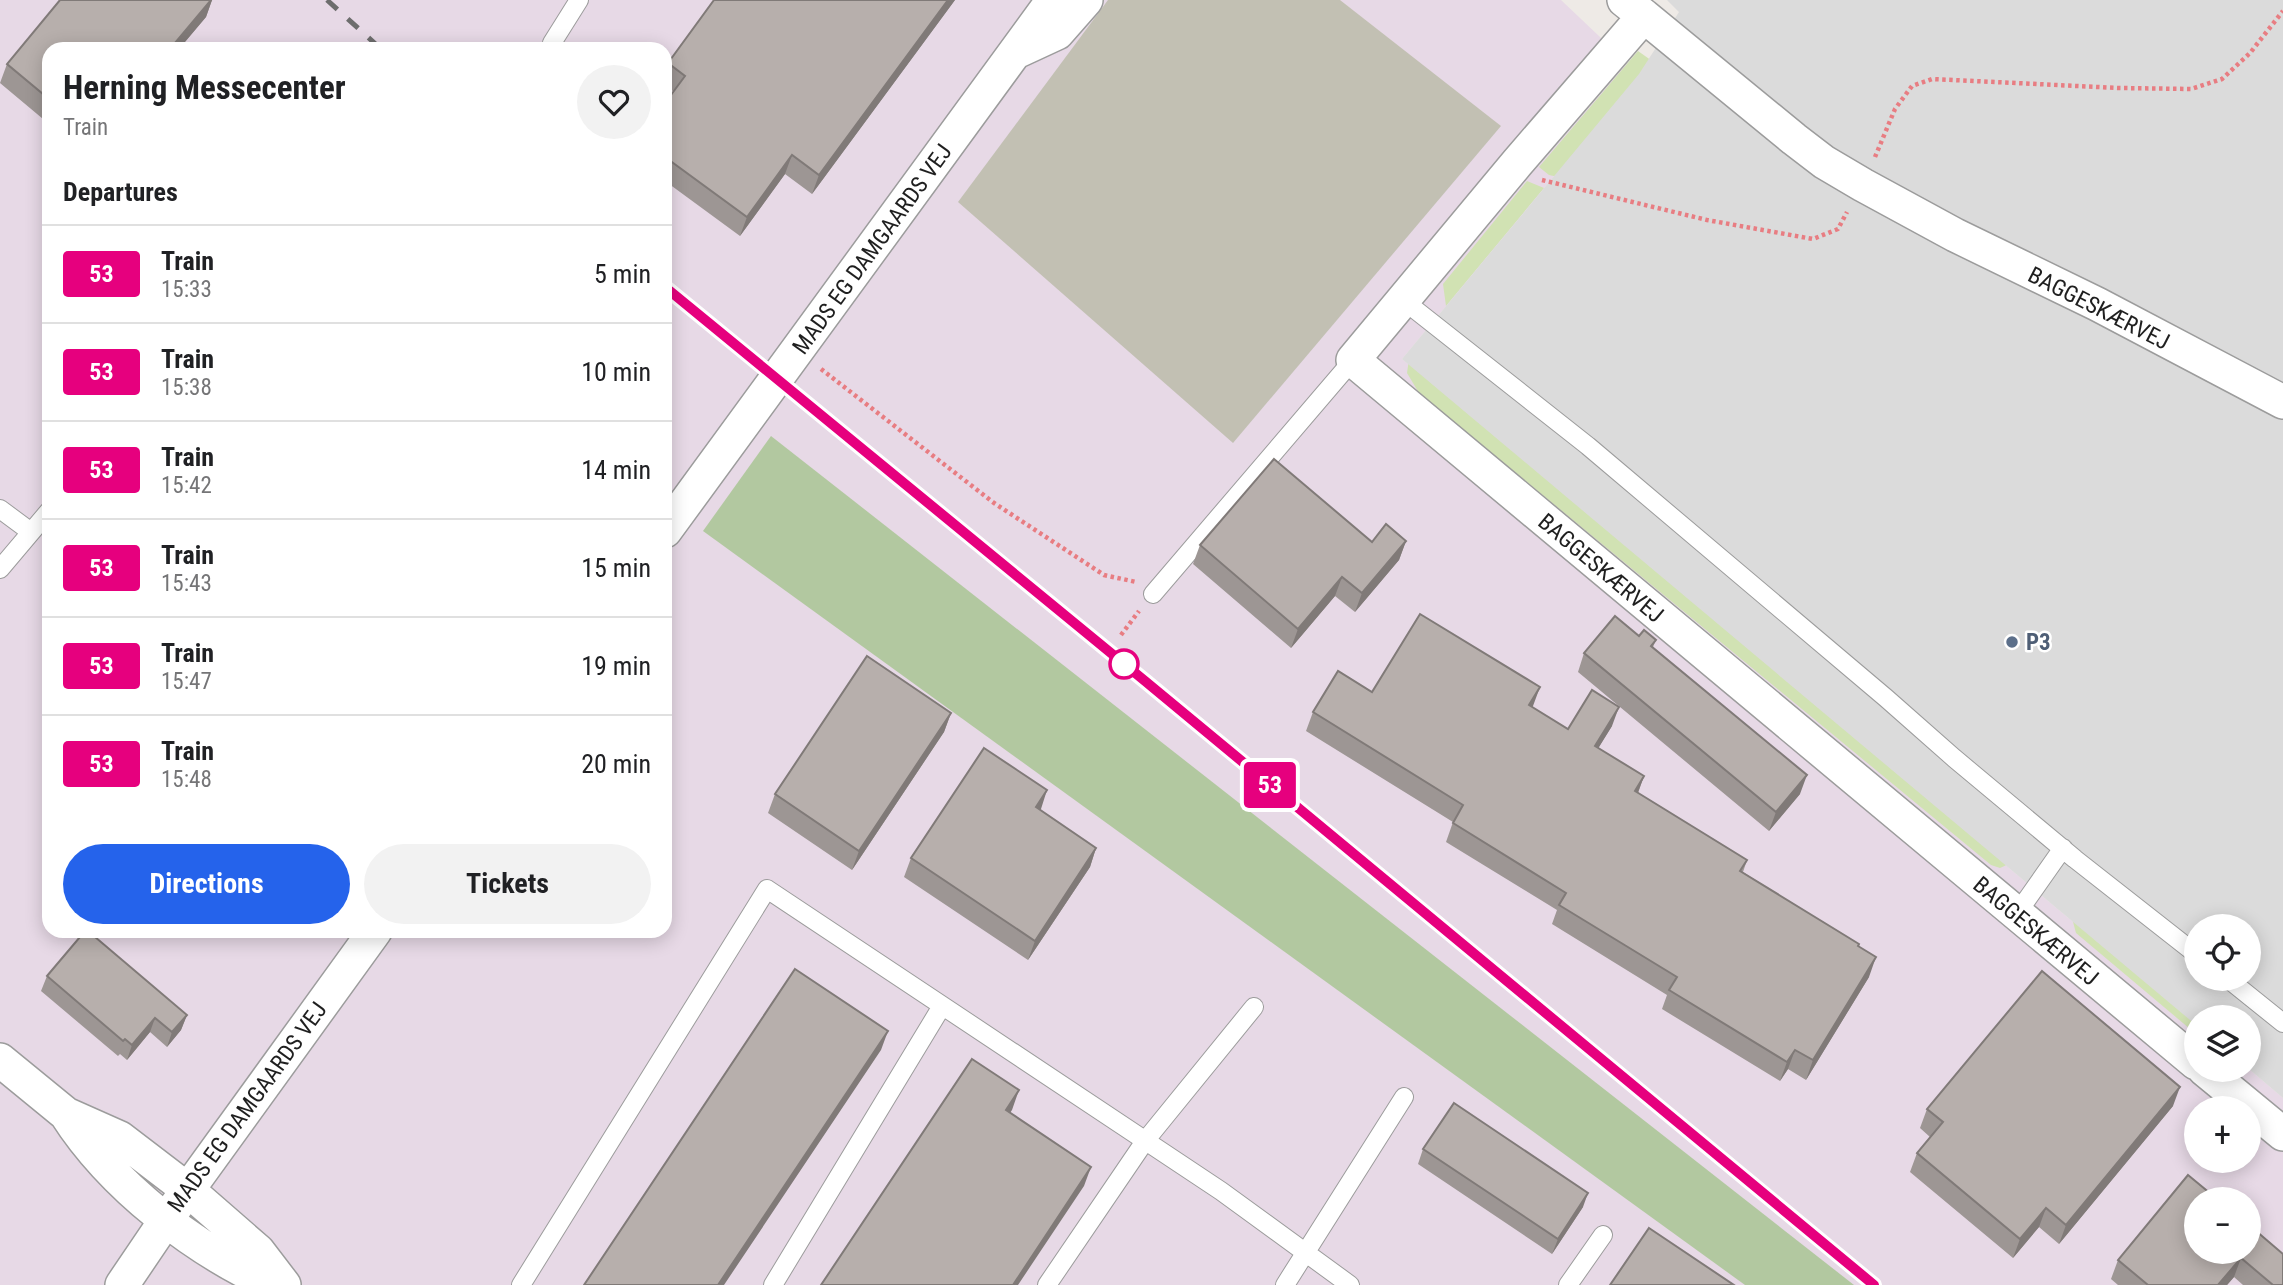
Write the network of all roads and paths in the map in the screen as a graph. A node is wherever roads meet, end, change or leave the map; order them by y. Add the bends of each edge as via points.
1 (579, 0) edge
2 (1053, 0) edge
3 (1086, 0) edge
4 (1634, 8) edge
5 (2283, 11) edge
6 (553, 42) edge
7 (1014, 53) junction
8 (1517, 163) junction
9 (1863, 185) junction
10 (1403, 300) junction
11 (797, 351) junction
12 (1353, 360) junction
13 (2283, 402) edge
14 (0, 509) edge
15 (42, 520) edge
16 (672, 521) edge
17 (31, 533) junction
18 (0, 569) edge
19 (1137, 582) dead end
20 (1153, 594) dead end
21 (2063, 848) junction
22 (2016, 915) junction
23 (370, 938) edge
24 (2184, 944) edge
25 (2243, 991) edge
26 (942, 1006) junction
27 (1254, 1007) dead end
28 (2283, 1023) edge
29 (2184, 1053) edge
30 (0, 1060) edge
31 (2220, 1082) edge
32 (1404, 1097) dead end
33 (66, 1114) junction
34 (2283, 1134) edge
35 (1145, 1141) junction
36 (188, 1190) junction
37 (166, 1220) junction
38 (1603, 1235) dead end
39 (1306, 1253) junction
40 (122, 1285) edge
41 (273, 1285) edge
42 (285, 1285) edge
43 (522, 1285) edge
44 (773, 1285) edge
45 (1047, 1285) edge
46 (1285, 1285) edge
47 (1350, 1285) edge
48 (1568, 1285) edge

1 - 6 lane
2 - 7 street, MADS EG DAMGAARDS VEJ
3 - 7 street via 1058,33
4 - 8 street, BAGGESKÆRVEJ
4 - 9 street, BAGGESKÆRVEJ via 1794,139
5 - 9 path via 2222,79 2191,89 1932,79 1912,86 1895,109
7 - 11 street, MADS EG DAMGAARDS VEJ
8 - 9 path via 1537,179 1561,186 1813,239 1838,229
8 - 10 street, BAGGESKÆRVEJ
9 - 13 street, BAGGESKÆRVEJ
10 - 12 street, BAGGESKÆRVEJ
10 - 21 lane via 1630,480
11 - 16 street, MADS EG DAMGAARDS VEJ
11 - 19 path via 994,503 1104,575
12 - 20 lane
12 - 22 street, BAGGESKÆRVEJ
14 - 17 lane
15 - 17 lane
17 - 18 lane
21 - 22 lane
21 - 24 lane
22 - 29 street, BAGGESKÆRVEJ
23 - 36 street, MADS EG DAMGAARDS VEJ
25 - 28 lane
26 - 35 lane
26 - 43 lane via 766,889
26 - 44 lane
27 - 35 lane
30 - 33 street
31 - 34 street
32 - 39 lane
33 - 36 street via 120,1138
33 - 37 street via 98,1158
35 - 39 lane
35 - 45 lane
36 - 37 street, MADS EG DAMGAARDS VEJ
36 - 42 street via 258,1251
37 - 40 street, MADS EG DAMGAARDS VEJ
37 - 41 street via 244,1272
38 - 48 lane
39 - 46 lane
39 - 47 lane

